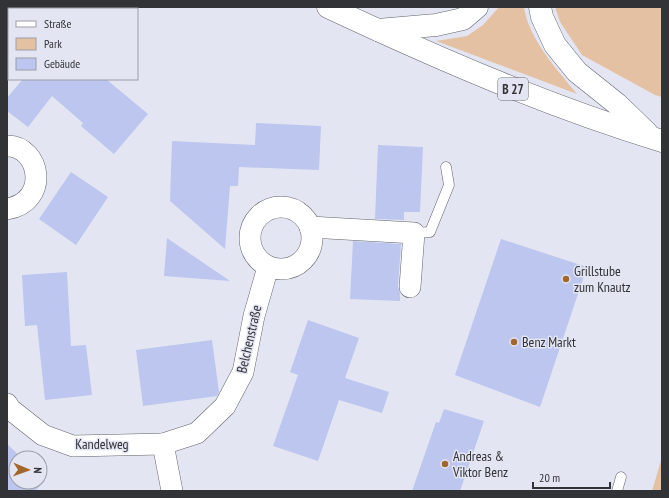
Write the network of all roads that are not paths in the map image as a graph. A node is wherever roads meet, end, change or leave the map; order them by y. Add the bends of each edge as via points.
1 (328, 7) edge
2 (477, 7) edge
3 (540, 7) edge
4 (377, 30) junction
5 (657, 140) edge
6 (7, 146) edge
7 (446, 167) dead end
8 (7, 208) edge
9 (310, 227) junction
10 (414, 233) junction
11 (268, 267) junction
12 (410, 287) dead end
13 (7, 404) edge
14 (163, 444) junction
15 (621, 477) dead end
16 (172, 491) edge
17 (617, 491) edge

1 - 4 main road, B 27
2 - 4 main road via 463,19 436,25
3 - 5 main road via 555,45 577,72
4 - 5 main road, B 27 via 534,98
6 - 8 street via 20,150 29,157 37,176 36,185 26,202 17,207
7 - 10 lane via 449,185 430,232
9 - 10 street
9 - 11 street via 312,238 305,258 288,269
9 - 11 street via 304,217 286,207 274,207 257,217 252,226 250,245 260,262
10 - 12 street
11 - 14 street, Belchenstraße via 254,316 243,372 225,406 197,433
13 - 14 street, Kandelweg via 43,435 73,446
14 - 16 street
15 - 17 lane

